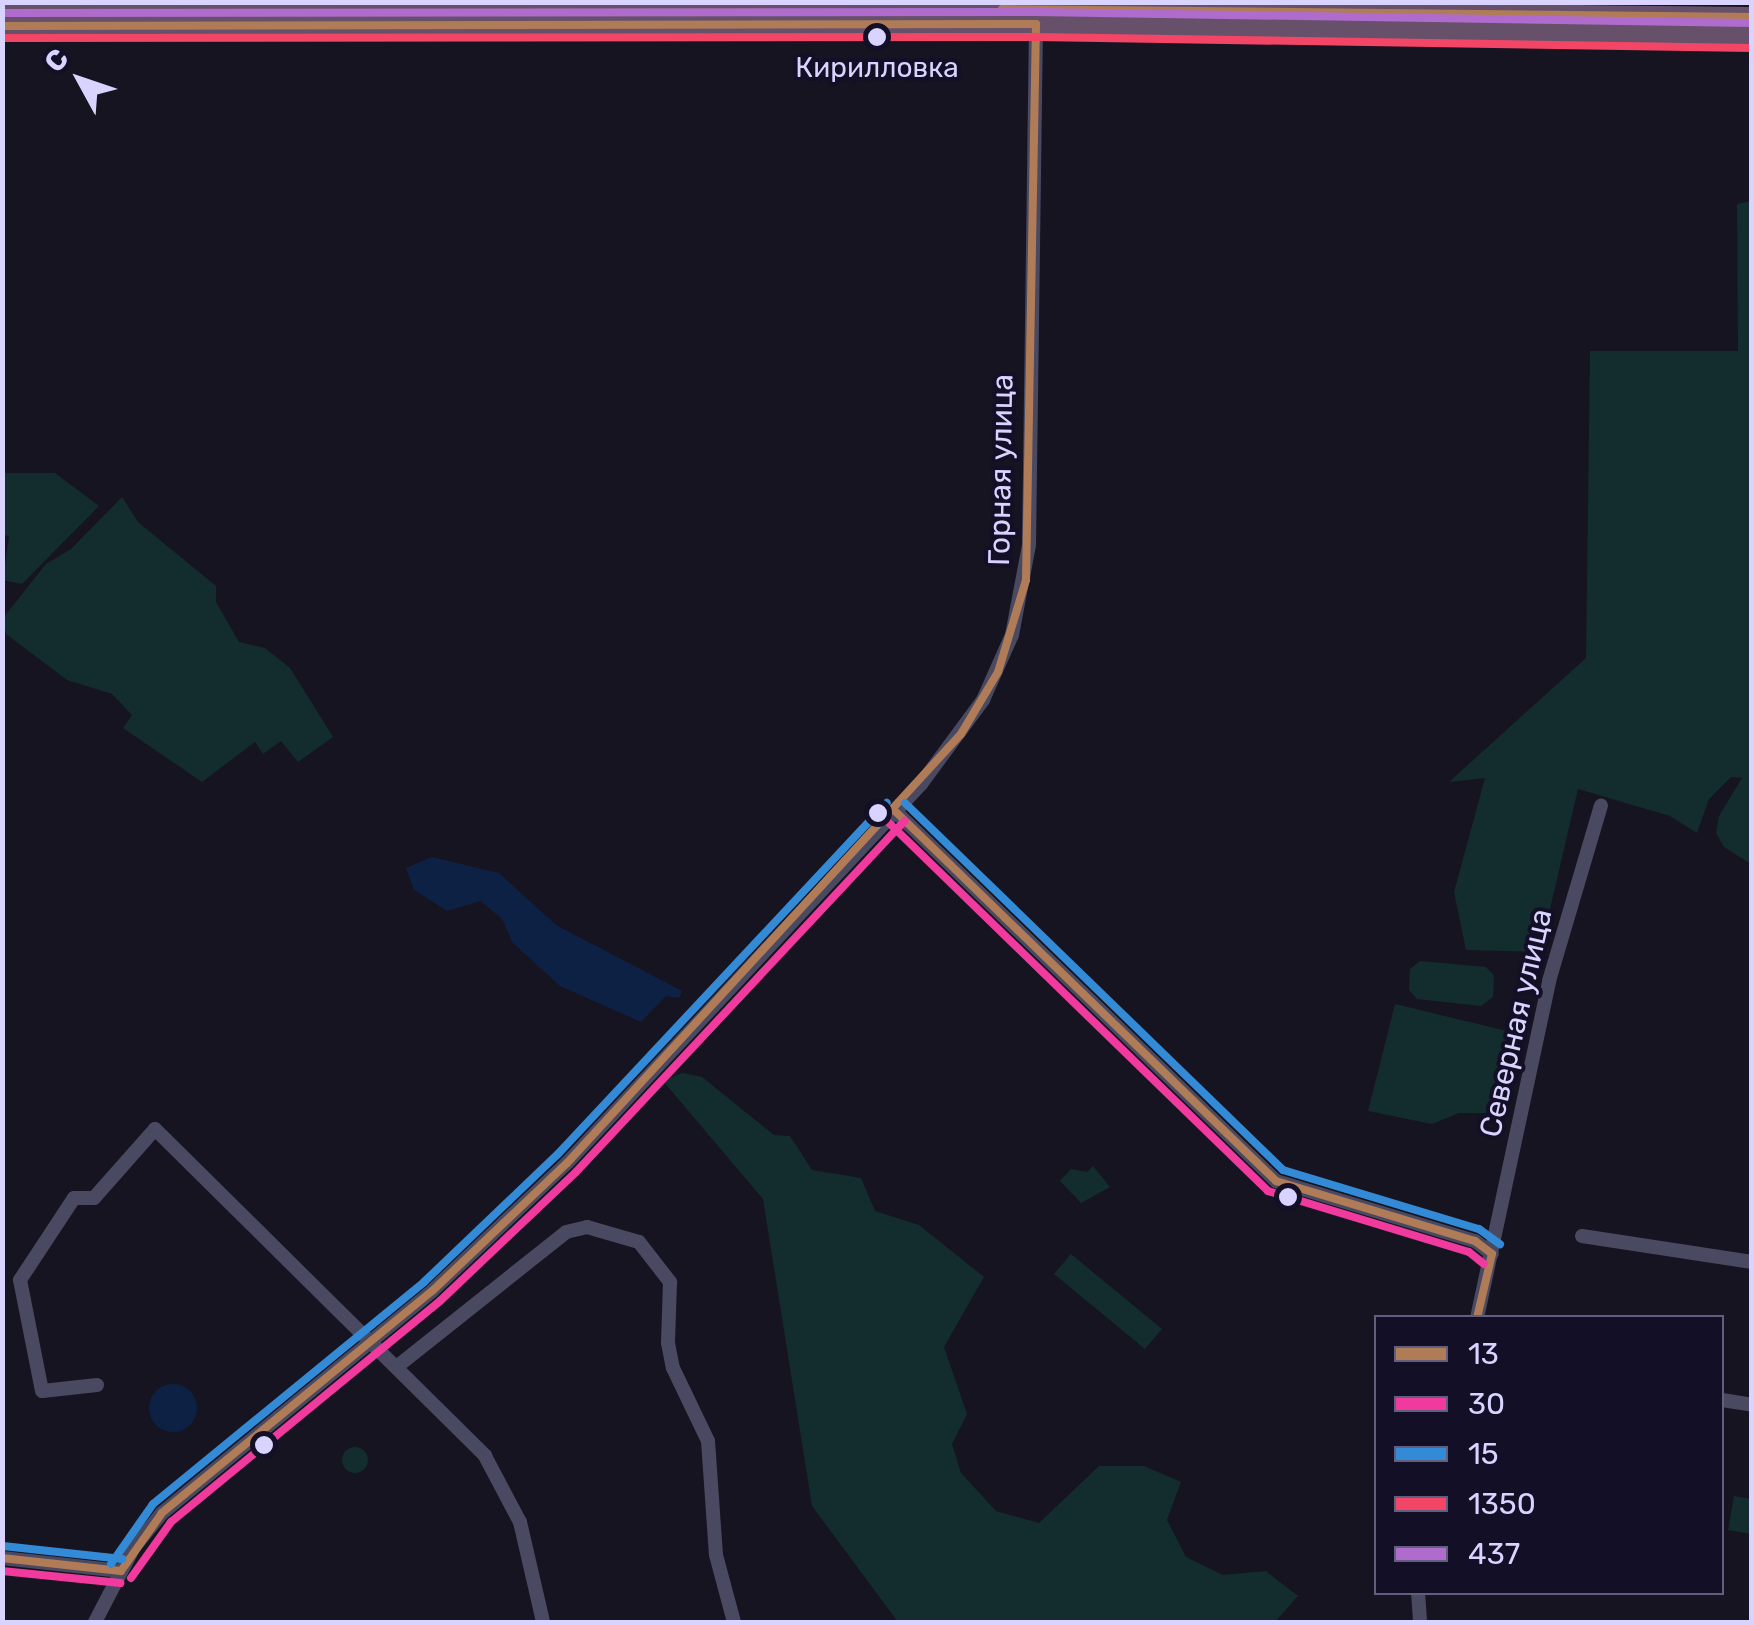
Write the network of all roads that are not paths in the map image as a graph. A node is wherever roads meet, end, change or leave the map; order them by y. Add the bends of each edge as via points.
1 (1575, 2) edge
2 (928, 5) edge
3 (793, 6) edge
4 (2, 10) edge
5 (1752, 16) edge
6 (1036, 24) junction
7 (1509, 24) junction
8 (2, 26) edge
9 (76, 27) junction
10 (1752, 36) edge
11 (2, 37) edge
12 (1601, 806) dead end
13 (896, 812) junction
14 (1582, 1236) dead end
15 (1492, 1254) junction
16 (1752, 1262) edge
17 (1478, 1315) edge
18 (371, 1342) junction
19 (398, 1365) junction
20 (97, 1384) dead end
21 (1724, 1400) edge
22 (1752, 1405) edge
23 (2, 1558) edge
24 (121, 1572) junction
25 (1416, 1598) edge
26 (95, 1622) edge
27 (543, 1622) edge
28 (734, 1622) edge
29 (1420, 1622) edge

1 - 7 main road
2 - 3 highway
2 - 7 highway
3 - 4 highway
5 - 7 highway
6 - 7 highway
6 - 9 highway
6 - 13 street, Горная улица via 1024,592 984,700
7 - 10 highway
8 - 9 highway
9 - 11 street
12 - 15 street, Северная улица via 1548,981
13 - 15 street via 1276,1181 1475,1240
13 - 18 street, Горная улица via 567,1164
14 - 16 street
15 - 17 street, Северная улица
18 - 19 street
18 - 20 street via 155,1129 94,1198 74,1198 20,1280 42,1391
18 - 24 street, Горная улица via 162,1513
19 - 27 street via 506,1486
19 - 28 street via 566,1232 587,1228 639,1242 670,1282 670,1356 708,1441 716,1555
21 - 22 street
23 - 24 street
24 - 26 street, Горная улица
25 - 29 street

